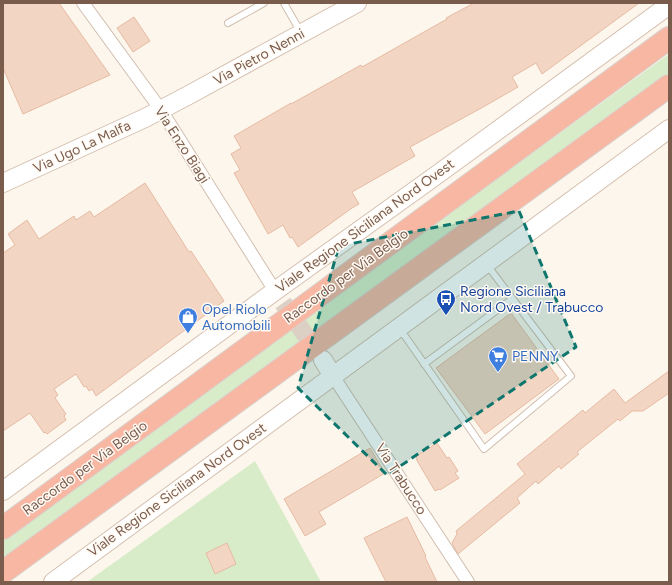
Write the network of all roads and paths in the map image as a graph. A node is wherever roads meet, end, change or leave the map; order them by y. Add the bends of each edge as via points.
1 (83, 3) edge
2 (264, 3) edge
3 (284, 3) edge
4 (356, 3) edge
5 (669, 5) edge
6 (228, 23) dead end
7 (302, 34) junction
8 (669, 38) edge
9 (669, 86) edge
10 (161, 110) junction
11 (669, 129) edge
12 (3, 184) edge
13 (486, 265) junction
14 (279, 297) junction
15 (512, 299) junction
16 (399, 328) junction
17 (323, 360) tunnel mouth
18 (424, 364) junction
19 (333, 376) junction
20 (3, 491) edge
21 (3, 528) edge
22 (3, 572) edge
23 (53, 582) edge
24 (468, 582) edge

1 - 10 street, Via Enzo Biagi
2 - 6 lane
3 - 7 lane
4 - 7 street, Via Pietro Nenni
5 - 14 street, Viale Regione Siciliana Nord Ovest via 438,174
7 - 10 street, Via Pietro Nenni
8 - 21 highway, Raccordo per Via Belgio
9 - 22 highway
10 - 12 street, Via Ugo La Malfa
10 - 14 street, Via Enzo Biagi
11 - 13 street, Viale Regione Siciliana Nord Ovest
13 - 15 lane
13 - 16 street, Viale Regione Siciliana Nord Ovest
14 - 20 street, Viale Regione Siciliana Nord Ovest
15 - 18 lane
15 - 18 lane via 571,376 484,449
16 - 18 lane
16 - 19 street, Viale Regione Siciliana Nord Ovest
17 - 19 street
19 - 23 street, Viale Regione Siciliana Nord Ovest
19 - 24 street, Via Trabucco

